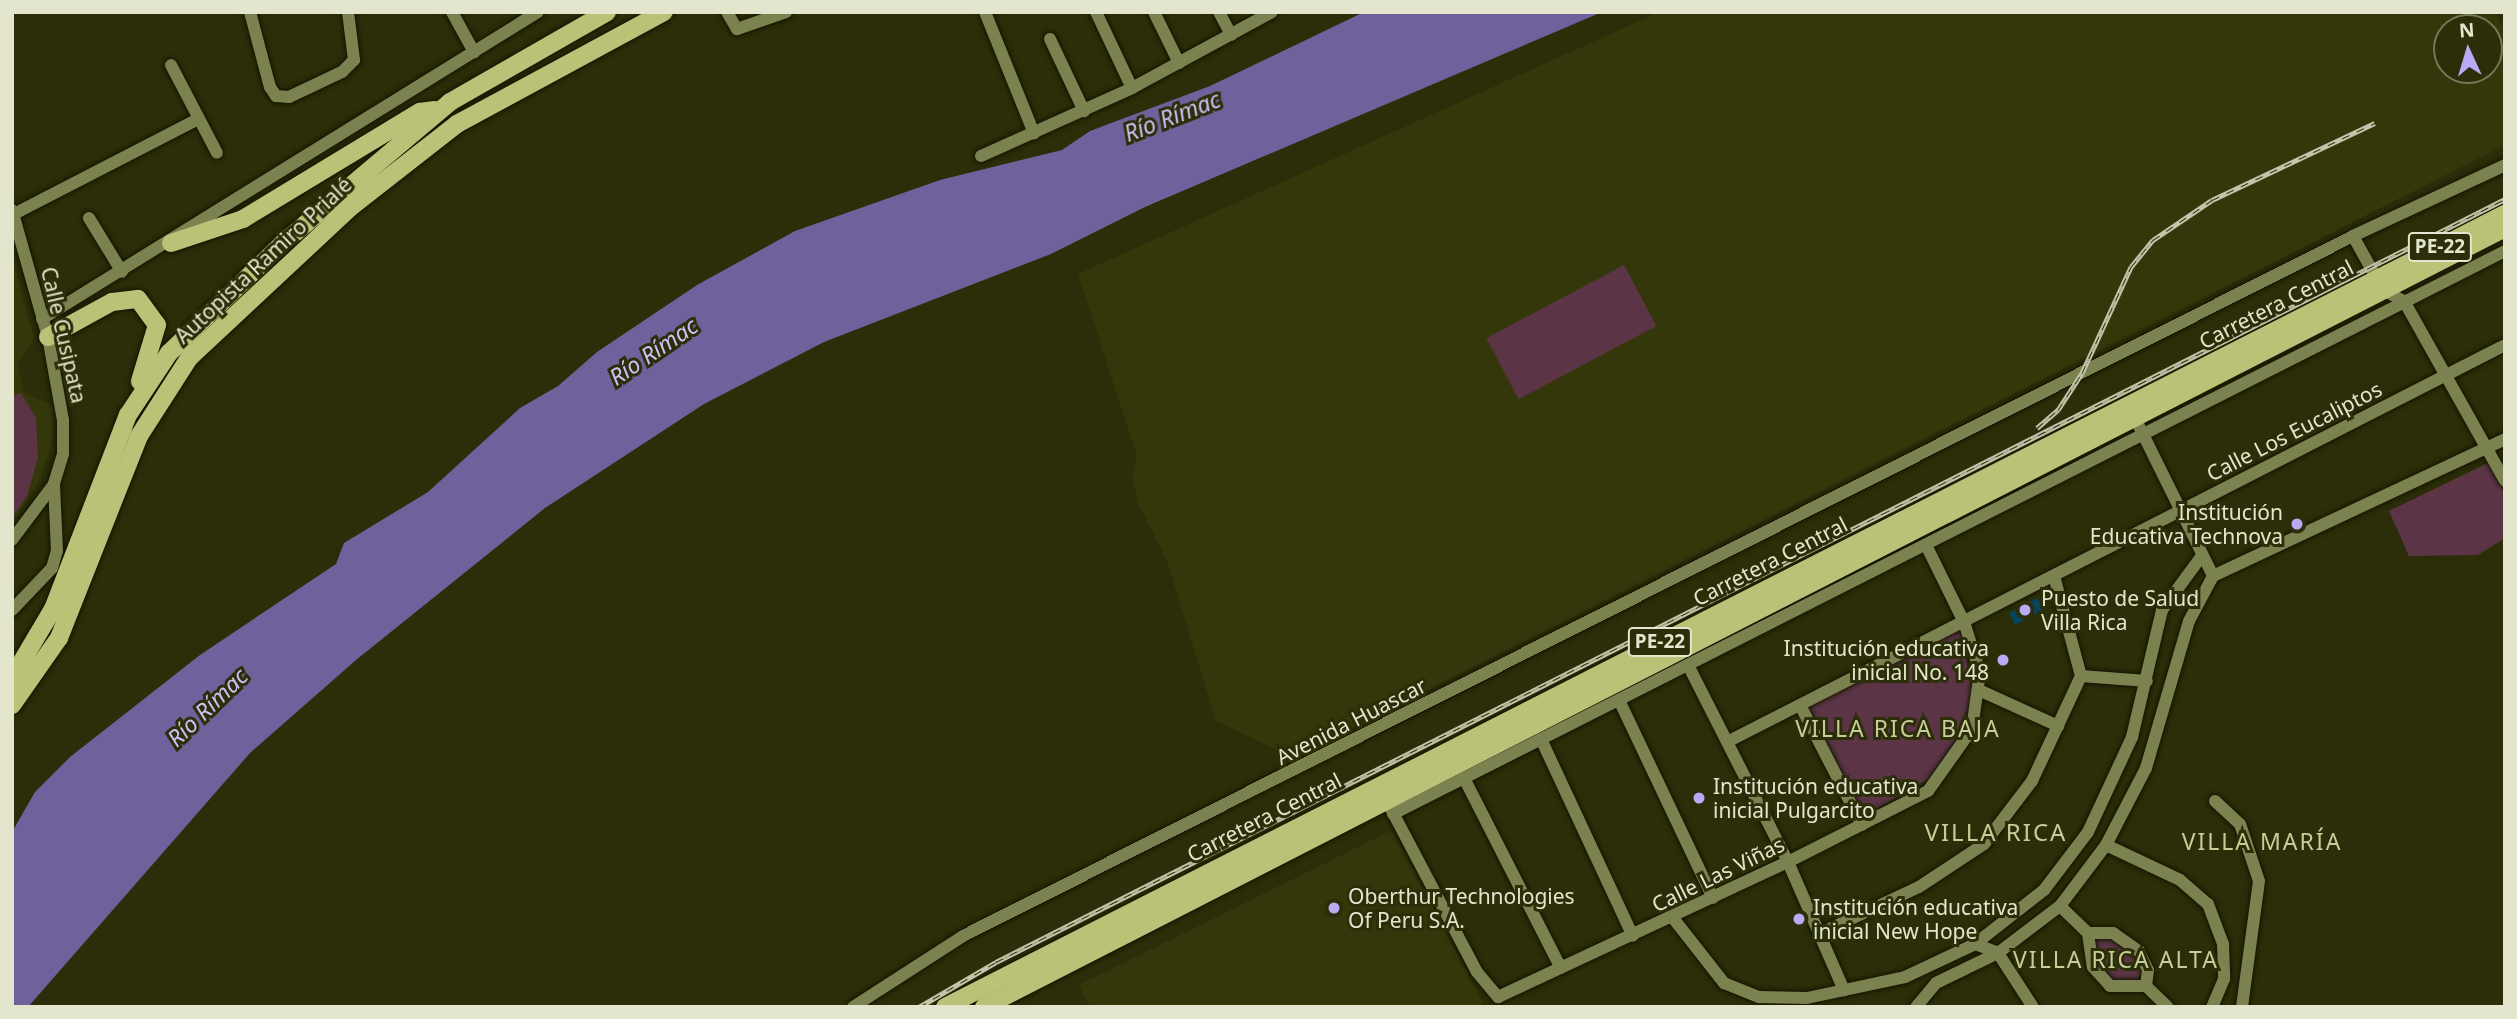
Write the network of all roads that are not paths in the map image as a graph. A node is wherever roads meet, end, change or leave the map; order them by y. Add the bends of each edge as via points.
1 (250, 12) edge
2 (348, 12) edge
3 (452, 12) edge
4 (538, 12) edge
5 (607, 12) edge
6 (664, 12) edge
7 (786, 12) edge
8 (985, 12) edge
9 (1096, 12) edge
10 (1154, 12) edge
11 (1219, 12) edge
12 (1272, 12) edge
13 (732, 14) edge
14 (1231, 35) junction
15 (1050, 38) dead end
16 (474, 52) junction
17 (1179, 63) junction
18 (171, 65) dead end
19 (1132, 88) junction
20 (442, 109) junction
21 (1084, 111) junction
22 (198, 120) junction
23 (1034, 133) junction
24 (216, 153) dead end
25 (981, 156) dead end
26 (2505, 165) edge
27 (13, 212) edge
28 (2505, 214) edge
29 (89, 218) dead end
30 (2505, 228) edge
31 (2353, 236) junction
32 (171, 243) junction
33 (2505, 251) edge
34 (122, 272) junction
35 (2379, 285) junction
36 (2404, 301) junction
37 (42, 319) junction
38 (48, 337) junction
39 (2505, 345) edge
40 (2446, 374) junction
41 (128, 415) junction
42 (2134, 416) junction
43 (2142, 436) junction
44 (2505, 439) edge
45 (2487, 447) junction
46 (2505, 481) edge
47 (54, 484) junction
48 (2180, 512) junction
49 (12, 540) edge
50 (1926, 545) junction
51 (2201, 556) junction
52 (2053, 576) junction
53 (2213, 576) junction
54 (12, 610) edge
55 (1964, 622) junction
56 (1689, 665) junction
57 (2081, 676) junction
58 (12, 678) edge
59 (2147, 681) junction
60 (1981, 691) junction
61 (1619, 700) junction
62 (12, 705) edge
63 (1800, 705) junction
64 (2058, 726) junction
65 (1541, 739) junction
66 (1727, 742) junction
67 (1456, 763) junction
68 (2215, 801) dead end
69 (1390, 807) junction
70 (1862, 825) junction
71 (2106, 845) junction
72 (1788, 862) junction
73 (1713, 898) junction
74 (2060, 906) junction
75 (1673, 918) junction
76 (2088, 933) junction
77 (1819, 934) junction
78 (1633, 936) junction
79 (1975, 944) junction
80 (1998, 953) junction
81 (1561, 968) junction
82 (2146, 986) junction
83 (1844, 990) junction
84 (853, 1007) edge
85 (945, 1007) edge
86 (984, 1007) edge
87 (1916, 1007) edge
88 (2033, 1007) edge
89 (2168, 1007) edge
90 (2212, 1007) edge
91 (2242, 1007) edge

1 - 2 street via 270,88 276,96 289,97 342,72 354,60 356,47
3 - 16 street
4 - 16 street
5 - 20 highway, Autopista Ramiro Prialé
6 - 62 highway, Autopista Ramiro Prialé via 457,124 352,206 190,358 134,447 59,638
7 - 13 street via 737,29
8 - 23 street
9 - 19 street
10 - 17 street
11 - 14 street
12 - 14 street
14 - 17 street
15 - 21 street
16 - 32 street
17 - 19 street
18 - 22 street
19 - 21 street
20 - 32 highway via 420,112 243,219
20 - 41 highway, Autopista Ramiro Prialé via 354,180 191,328
21 - 23 street
22 - 24 street
22 - 27 street
23 - 25 street
26 - 31 street, Avenida Huascar
27 - 37 street, Calle Cusipata
28 - 35 highway, Carretera Central / PE-22
29 - 34 street
30 - 35 highway, Carretera Central / PE-22
31 - 35 street
31 - 84 street, Avenida Huascar via 963,936
32 - 34 street
33 - 36 street
34 - 37 street
35 - 36 street
35 - 42 highway, Carretera Central / PE-22
35 - 67 highway, Carretera Central / PE-22
36 - 40 street
36 - 43 street
37 - 38 street, Calle Cusipata
38 - 41 highway via 112,302 128,297 146,305 157,325 156,342
38 - 47 street, Calle Cusipata via 64,420 63,454
39 - 40 street, Calle Los Eucaliptos
40 - 45 street
40 - 48 street, Calle Los Eucaliptos
41 - 58 highway, Autopista Ramiro Prialé via 53,610
42 - 43 street
42 - 67 highway, Carretera Central / PE-22
43 - 48 street
43 - 50 street
44 - 45 street
45 - 46 street
45 - 53 street
47 - 49 street, Calle Cusipata
47 - 54 street via 57,551 52,568
48 - 51 street
48 - 52 street, Calle Los Eucaliptos
50 - 55 street, Calle Las Viñas
50 - 56 street
51 - 53 street
51 - 59 street via 2162,610
52 - 55 street, Calle Los Eucaliptos
52 - 57 street
53 - 71 street via 2189,621 2146,768
55 - 60 street, Calle Las Viñas
55 - 63 street, Calle Los Eucaliptos
56 - 61 street
56 - 66 street
57 - 59 street
57 - 64 street
59 - 79 street via 2119,775 2088,832 2044,890
60 - 64 street
60 - 70 street, Calle Las Viñas via 1966,743 1928,791
61 - 65 street
61 - 73 street
63 - 66 street, Calle Los Eucaliptos
63 - 70 street
64 - 77 street via 2032,781 1984,844 1919,887
65 - 67 street
65 - 78 street
66 - 72 street
67 - 69 highway, Carretera Central / PE-22
67 - 81 street
67 - 85 highway, Carretera Central / PE-22
68 - 91 street via 2240,824 2259,881
69 - 81 street, Calle Las Viñas via 1490,994 1504,996
69 - 86 highway, Carretera Central / PE-22
70 - 72 street, Calle Las Viñas
71 - 74 street
71 - 90 street via 2180,880 2208,904 2223,944 2224,979
72 - 73 street, Calle Las Viñas
72 - 77 street
73 - 75 street, Calle Las Viñas
74 - 76 street
74 - 80 street
75 - 78 street, Calle Las Viñas
75 - 83 street via 1700,959 1724,984 1743,992 1807,999
76 - 82 street via 2113,933 2139,951 2148,970
76 - 82 street via 2093,967 2110,986
77 - 83 street
78 - 81 street, Calle Las Viñas
79 - 80 street
79 - 83 street via 1905,977
80 - 87 street via 1936,983
80 - 88 street
82 - 89 street

